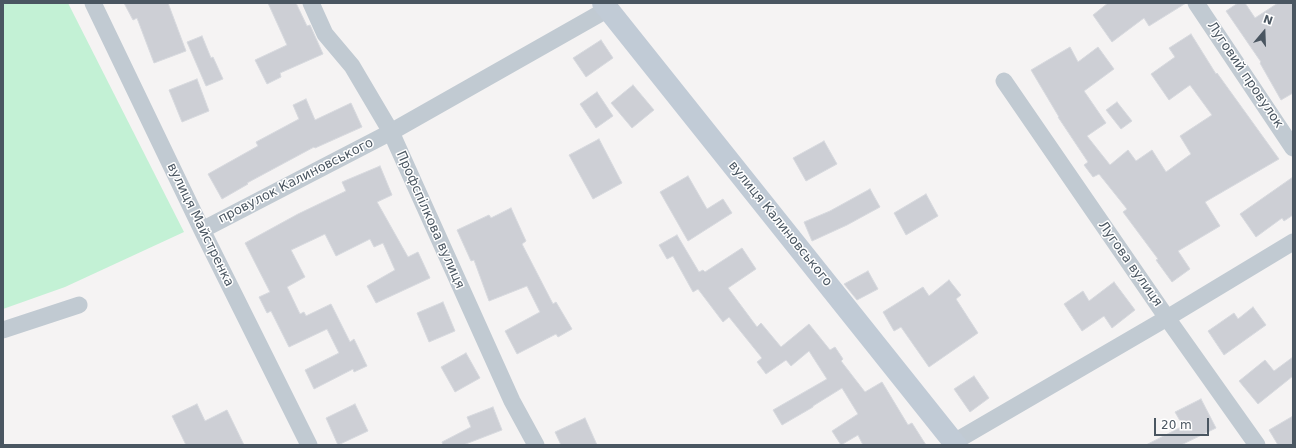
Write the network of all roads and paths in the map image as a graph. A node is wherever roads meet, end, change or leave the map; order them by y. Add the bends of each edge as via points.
1 (93, 3) edge
2 (311, 3) edge
3 (1196, 3) edge
4 (606, 6) edge
5 (1004, 81) dead end
6 (391, 132) junction
7 (1293, 148) edge
8 (202, 230) junction
9 (1293, 242) edge
10 (79, 305) dead end
11 (1167, 318) junction
12 (3, 330) edge
13 (955, 444) edge
14 (309, 445) edge
15 (536, 445) edge
16 (1257, 445) edge

1 - 8 street, вулиця Майстренка
2 - 6 street, Профспілкова вулиця via 325,34 352,66
3 - 7 street, Луговий провулок
4 - 6 street, провулок Калиновського
4 - 13 main road, вулиця Калиновського
5 - 11 street, Лугова вулиця
6 - 8 street, провулок Калиновського
6 - 15 street, Профспілкова вулиця via 512,401
8 - 14 street, вулиця Майстренка
9 - 11 street
10 - 12 street
11 - 13 street
11 - 16 street, Лугова вулиця

